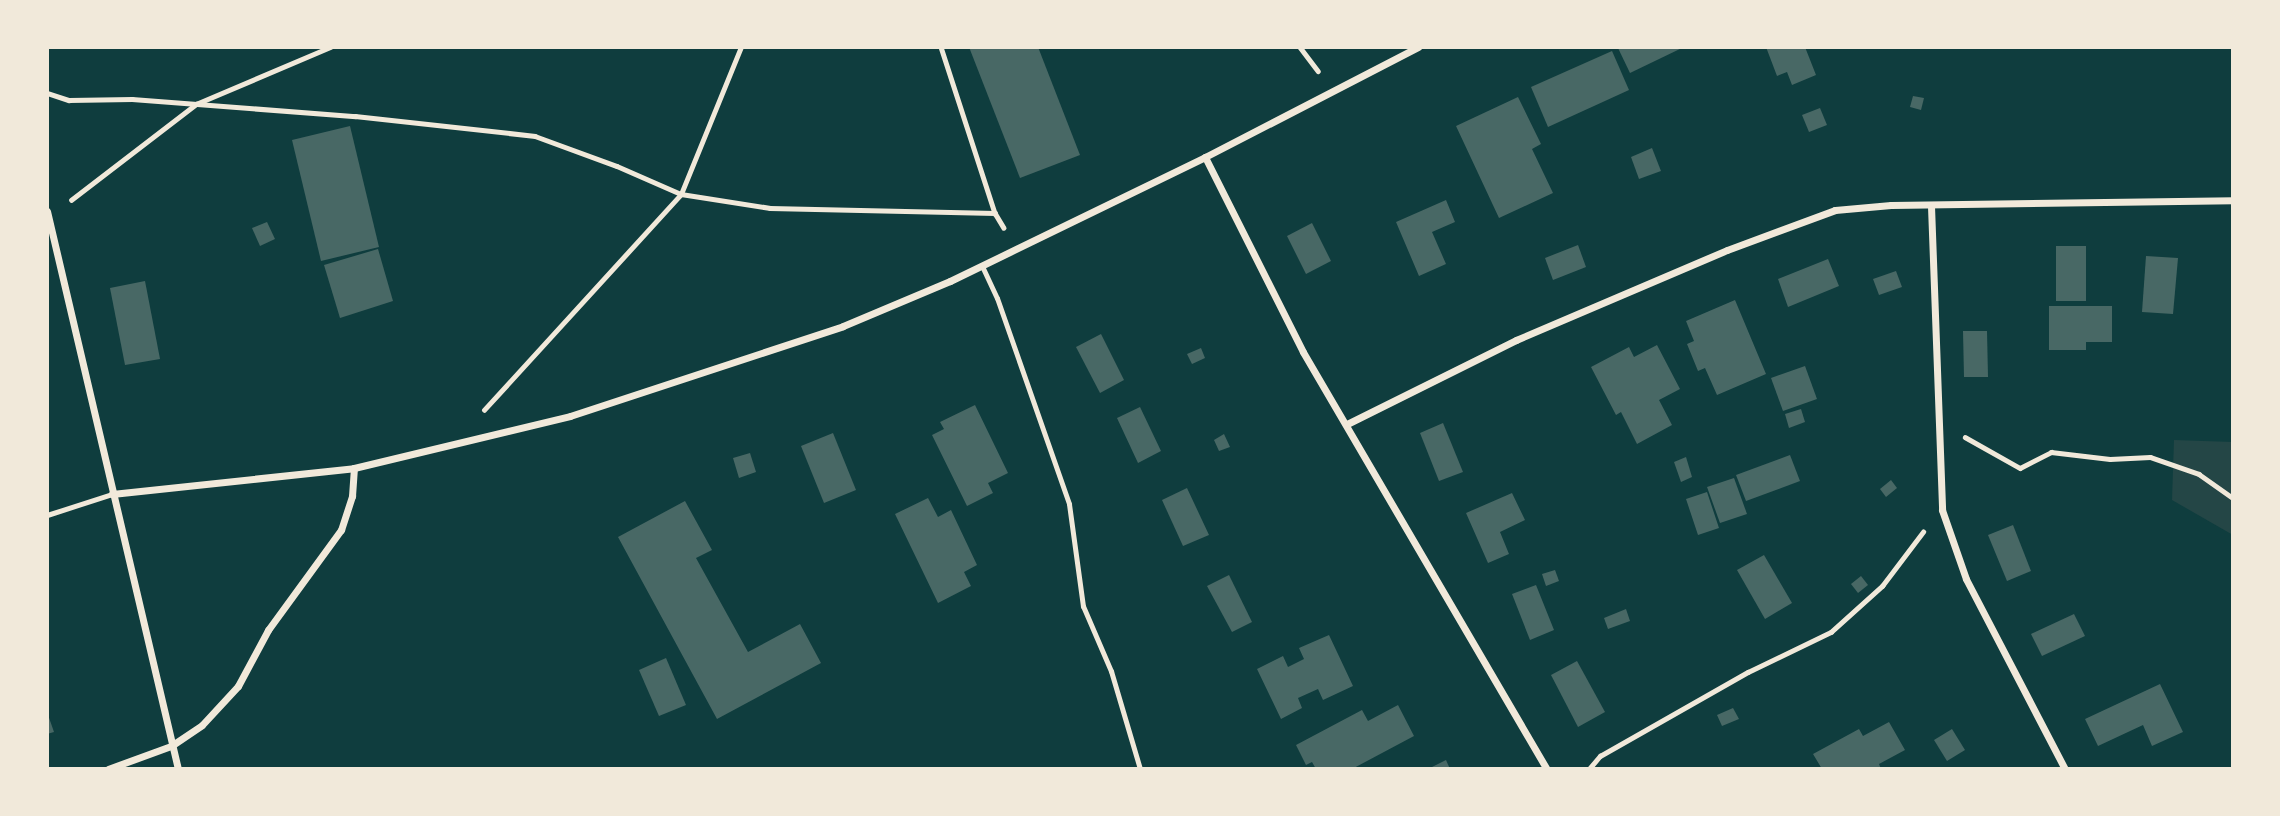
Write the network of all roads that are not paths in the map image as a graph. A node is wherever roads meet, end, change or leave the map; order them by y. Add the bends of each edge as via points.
1 (1418, 47) edge
2 (1205, 158) junction
3 (2233, 200) edge
4 (1931, 206) junction
5 (48, 214) edge
6 (982, 265) junction
7 (1347, 424) junction
8 (354, 468) junction
9 (112, 494) junction
10 (47, 515) edge
11 (171, 746) junction
12 (108, 769) edge
13 (178, 769) edge
14 (1140, 769) edge
15 (1547, 769) edge
16 (2066, 769) edge

1 - 2 street
2 - 6 street
2 - 7 street via 1303,352
3 - 4 street
4 - 7 street via 1835,211 1727,250 1516,340
4 - 16 street via 1942,510 1966,579
5 - 9 street
6 - 8 street via 843,326 570,416
6 - 14 lane via 1069,504 1083,606 1111,671
7 - 15 street
8 - 9 street
8 - 11 street via 352,496 341,530 268,630 238,685 202,725
9 - 10 lane
9 - 11 street
11 - 12 street
11 - 13 street

